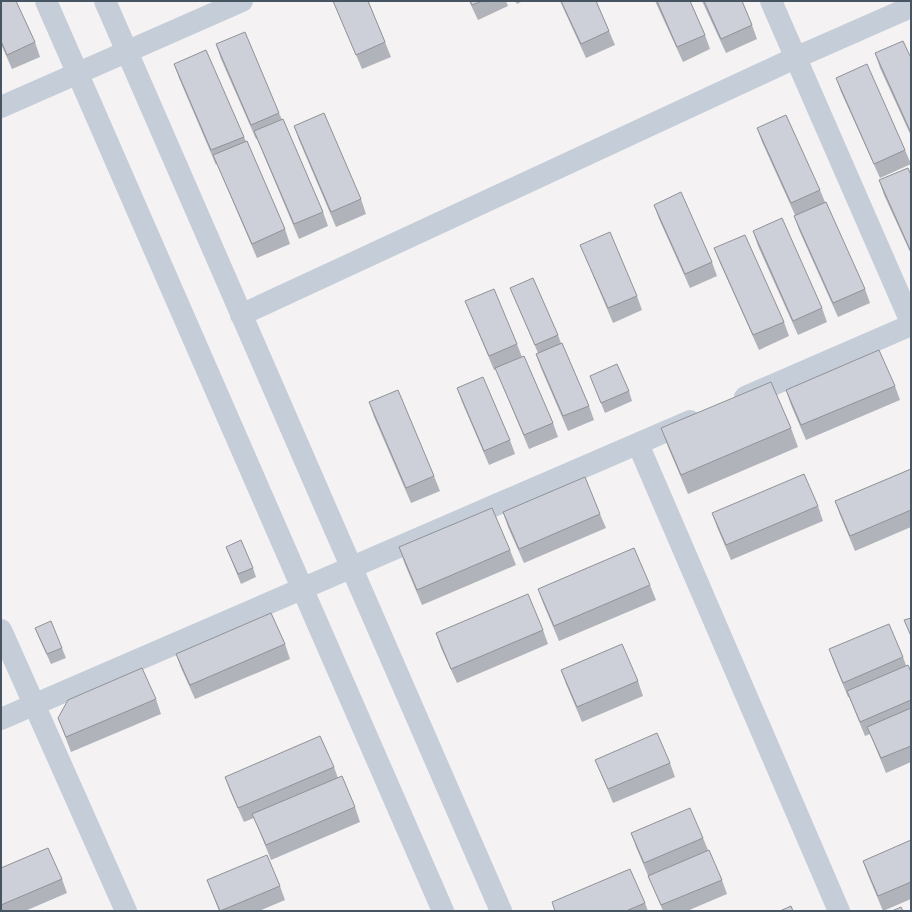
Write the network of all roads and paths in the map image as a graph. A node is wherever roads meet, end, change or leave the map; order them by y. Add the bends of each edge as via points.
1 (46, 1) edge
2 (104, 1) edge
3 (242, 1) edge
4 (771, 1) edge
5 (911, 7) edge
6 (127, 52) junction
7 (795, 58) junction
8 (78, 73) junction
9 (1, 106) edge
10 (241, 315) junction
11 (911, 322) edge
12 (911, 325) edge
13 (638, 444) junction
14 (351, 567) junction
15 (302, 589) junction
16 (1, 630) edge
17 (34, 704) junction
18 (1, 719) edge
19 (126, 911) edge
20 (443, 911) edge
21 (501, 911) edge
22 (839, 911) edge

1 - 8 street
2 - 6 street
3 - 6 street
4 - 7 street
5 - 7 street
6 - 8 street
6 - 10 street
7 - 10 street
7 - 11 street
8 - 9 street
8 - 15 street
10 - 14 street
12 - 13 street
13 - 14 street
13 - 22 street
14 - 15 street
14 - 21 street
15 - 17 street
15 - 20 street
16 - 17 street
17 - 18 street
17 - 19 street

